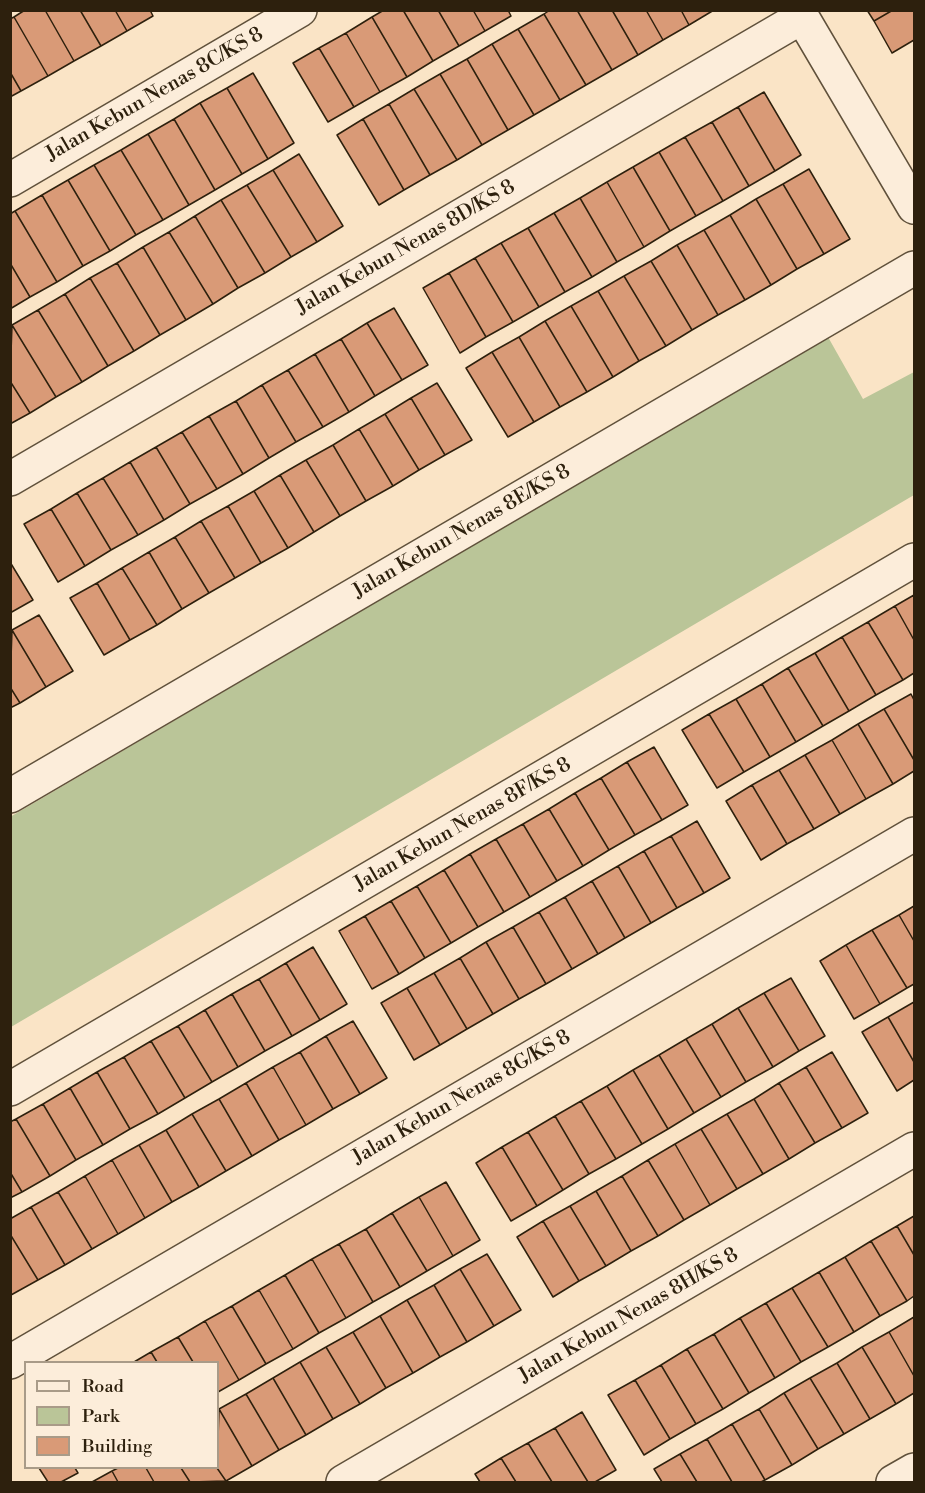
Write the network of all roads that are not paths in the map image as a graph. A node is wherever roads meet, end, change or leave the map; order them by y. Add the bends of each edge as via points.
1 (300, 10) edge
2 (800, 14) edge
3 (10, 180) edge
4 (915, 207) edge
5 (915, 268) edge
6 (10, 479) edge
7 (915, 560) edge
8 (10, 796) edge
9 (915, 834) edge
10 (10, 1089) edge
11 (915, 1149) edge
12 (10, 1362) edge
13 (915, 1470) edge
14 (343, 1482) edge
15 (893, 1482) edge

1 - 3 street, Jalan Kebun Nenas 8C/KS 8
2 - 4 street
2 - 6 street, Jalan Kebun Nenas 8D/KS 8
5 - 8 street, Jalan Kebun Nenas 8E/KS 8
7 - 10 street, Jalan Kebun Nenas 8F/KS 8
9 - 12 street, Jalan Kebun Nenas 8G/KS 8
11 - 14 street, Jalan Kebun Nenas 8H/KS 8
13 - 15 street

